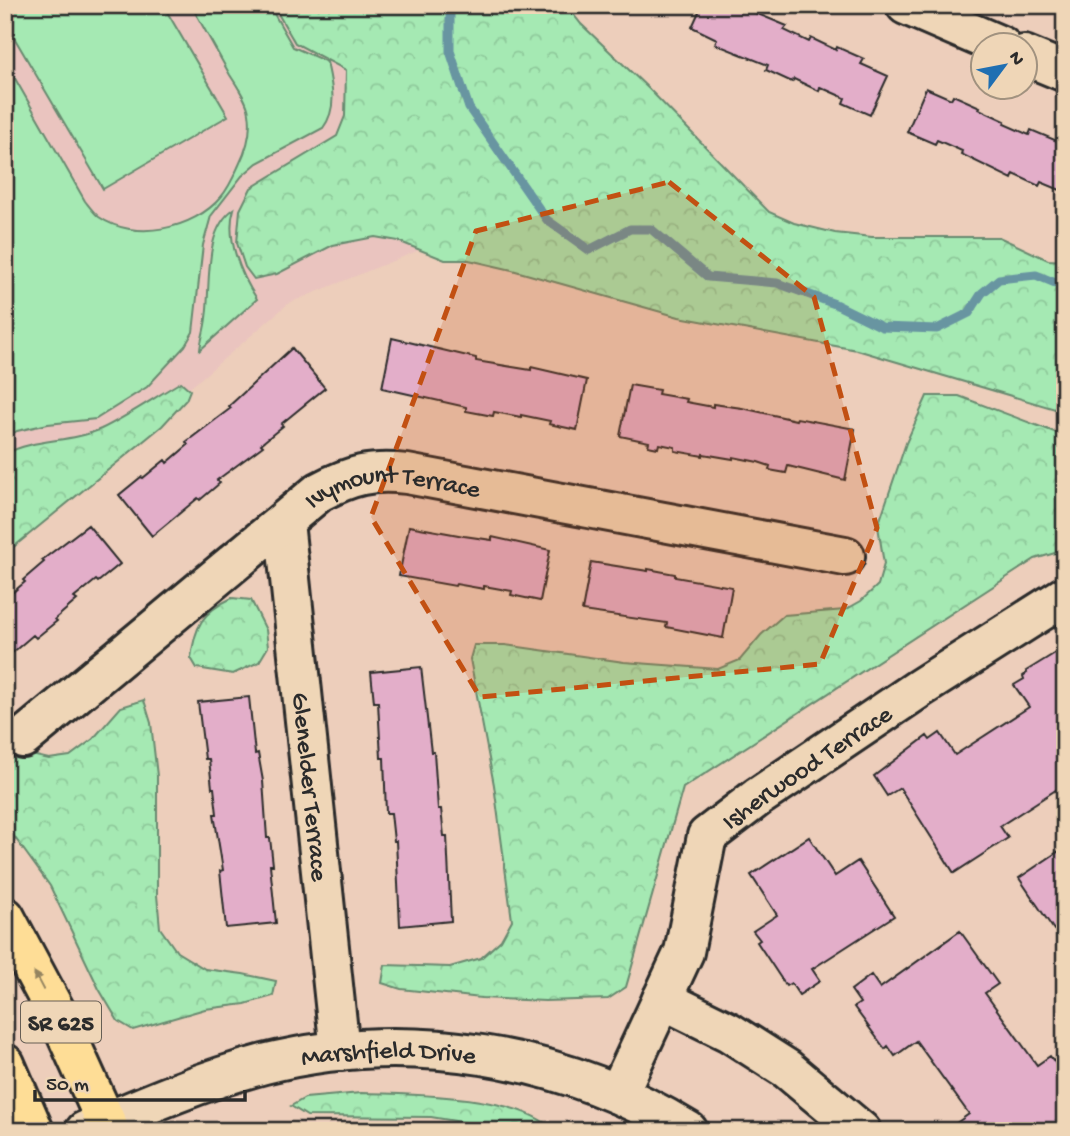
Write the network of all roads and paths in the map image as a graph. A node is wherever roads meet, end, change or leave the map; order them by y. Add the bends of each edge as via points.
1 (905, 5) edge
2 (968, 32) edge
3 (1038, 61) edge
4 (1065, 72) edge
5 (284, 522) junction
6 (845, 556) dead end
7 (1065, 597) edge
8 (23, 738) dead end
9 (5, 917) edge
10 (662, 999) junction
11 (341, 1051) junction
12 (5, 1064) edge
13 (618, 1094) junction
14 (101, 1128) edge
15 (34, 1131) edge
16 (688, 1131) edge
17 (861, 1131) edge

1 - 2 street
3 - 4 street
5 - 6 street, Ivymount Terrace via 319,492 340,481 385,471
5 - 8 street, Ivymount Terrace
5 - 11 street, Glenelder Terrace
7 - 10 street, Isherwood Terrace via 908,695 707,836 684,952
14 -> 9 main road, SR 625 via 60,1020
10 - 13 street, Isherwood Terrace
10 - 17 street via 729,1032 787,1069
11 - 13 street, Marshfield Drive via 400,1048 470,1053 517,1061
11 - 14 street, Marshfield Drive via 264,1064 208,1081
12 - 15 main road, SR 625
13 - 16 street, Marshfield Drive

